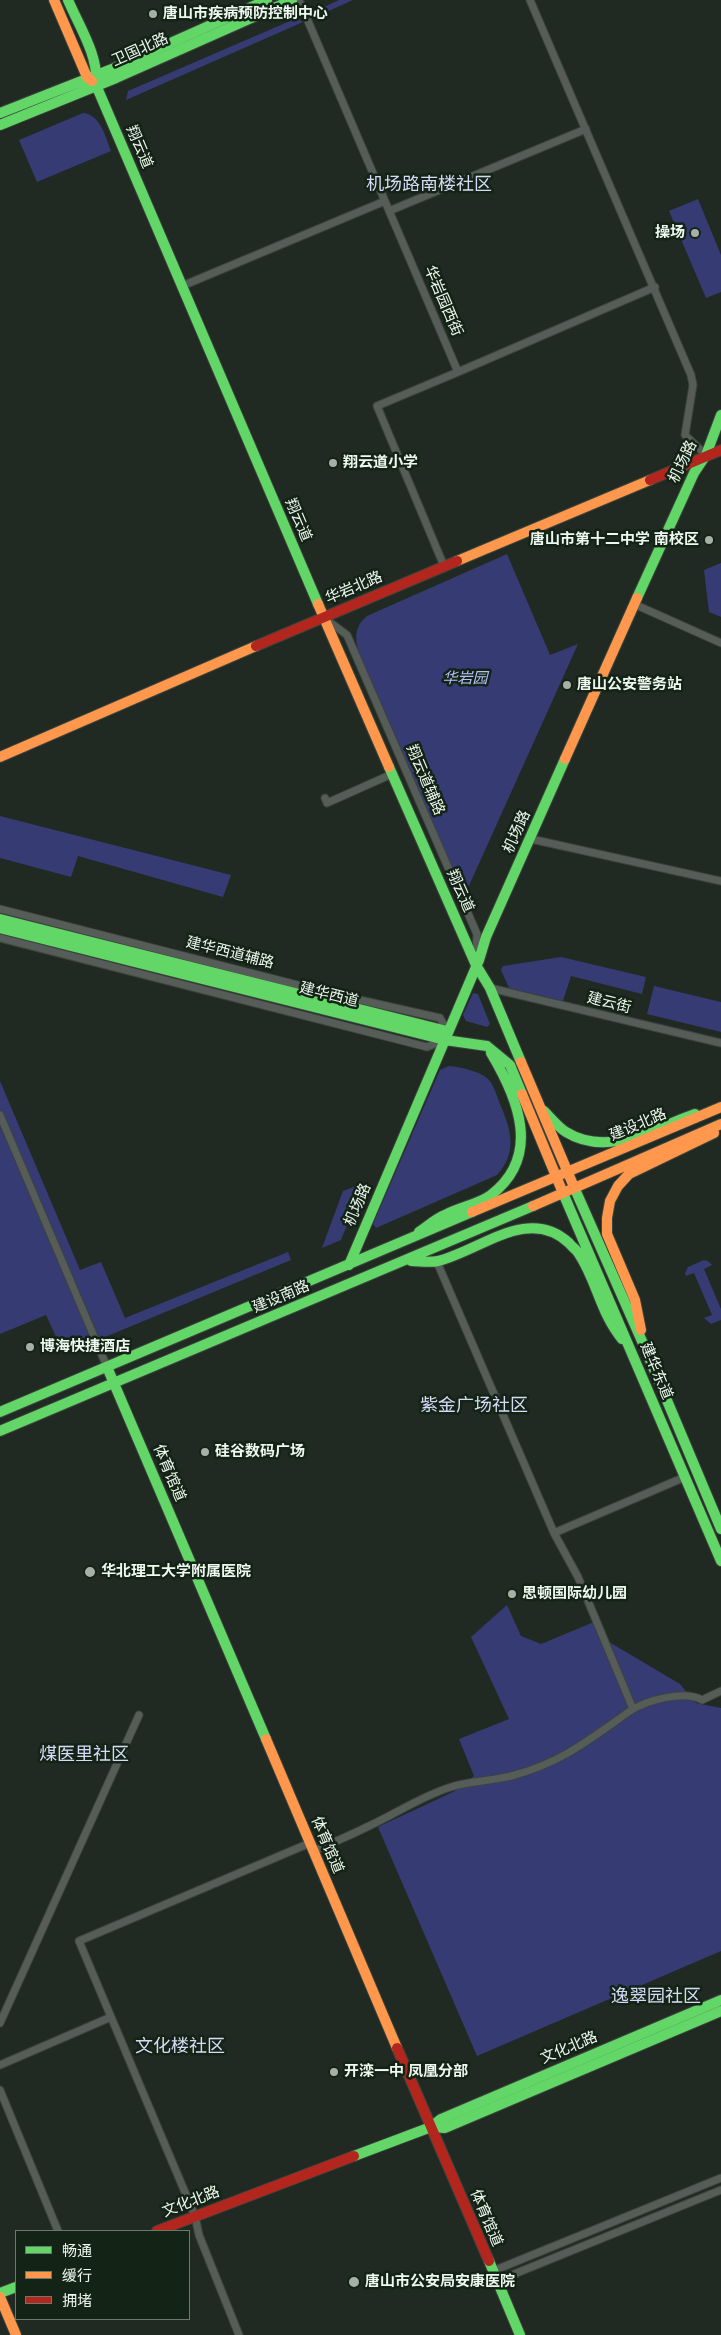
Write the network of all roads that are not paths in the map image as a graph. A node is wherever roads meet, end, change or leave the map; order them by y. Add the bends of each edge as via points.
1 (54, 0) edge
2 (68, 0) edge
3 (267, 0) edge
4 (292, 0) edge
5 (299, 0) edge
6 (530, 0) edge
7 (93, 79) junction
8 (0, 113) edge
9 (0, 126) edge
10 (586, 129) junction
11 (385, 201) junction
12 (389, 211) junction
13 (182, 286) junction
14 (655, 287) junction
15 (458, 372) junction
16 (721, 415) edge
17 (721, 450) edge
18 (706, 455) junction
19 (444, 566) junction
20 (634, 604) junction
21 (323, 617) junction
22 (721, 643) edge
23 (0, 757) edge
24 (392, 774) junction
25 (325, 798) dead end
26 (531, 839) junction
27 (721, 881) edge
28 (0, 909) edge
29 (0, 919) edge
30 (0, 928) edge
31 (0, 938) edge
32 (476, 965) junction
33 (468, 984) junction
34 (490, 988) junction
35 (455, 1011) junction
36 (446, 1036) junction
37 (460, 1040) junction
38 (721, 1043) edge
39 (487, 1046) junction
40 (540, 1106) junction
41 (721, 1106) edge
42 (0, 1115) edge
43 (721, 1124) edge
44 (721, 1128) edge
45 (567, 1172) junction
46 (556, 1178) junction
47 (574, 1187) junction
48 (563, 1193) junction
49 (404, 1242) junction
50 (407, 1260) junction
51 (437, 1262) junction
52 (349, 1265) junction
53 (645, 1348) junction
54 (633, 1353) junction
55 (107, 1367) junction
56 (114, 1383) junction
57 (0, 1412) edge
58 (0, 1432) edge
59 (685, 1477) junction
60 (721, 1529) edge
61 (554, 1533) junction
62 (721, 1561) edge
63 (721, 1692) edge
64 (633, 1709) junction
65 (139, 1715) dead end
66 (312, 1847) junction
67 (721, 2000) edge
68 (721, 2011) edge
69 (111, 2017) junction
70 (0, 2023) edge
71 (0, 2065) edge
72 (0, 2090) edge
73 (431, 2127) junction
74 (721, 2178) edge
75 (721, 2190) edge
76 (195, 2216) junction
77 (58, 2230) edge
78 (160, 2230) edge
79 (495, 2276) junction
80 (15, 2287) edge
81 (0, 2293) edge
82 (0, 2297) edge
83 (16, 2335) edge
84 (239, 2335) edge
85 (520, 2335) edge

1 - 7 main road, 翔云道
2 - 7 main road, 翔云道 via 92,56
3 - 7 main road, 卫国北路
4 - 7 main road, 卫国北路
5 - 11 street, 华岩园西街
6 - 10 street
7 - 8 main road, 卫国北路
7 - 9 main road, 卫国北路
7 - 13 main road, 翔云道
10 - 12 street
10 - 14 street
11 - 12 street, 华岩园西街
11 - 13 street
12 - 15 street, 华岩园西街
13 - 21 main road, 翔云道
14 - 15 street
14 - 18 street via 692,375 685,435
15 - 19 street via 377,406
16 - 18 main road, 机场路
17 - 18 main road, 华岩北路
18 - 19 main road, 华岩北路
18 - 20 main road, 机场路 via 694,473
19 - 21 main road, 华岩北路
20 - 22 street
20 - 26 main road, 机场路
21 - 23 main road, 华岩北路
21 - 24 main road, 翔云道
21 - 32 street, 翔云道辅路 via 347,635 477,934
24 - 25 street via 327,803
24 - 32 main road, 翔云道
26 - 27 street
26 - 32 main road, 机场路
28 - 36 street, 建华西道辅路 via 440,1018
29 - 36 main road, 建华西道
30 - 36 main road, 建华西道
31 - 36 street via 427,1047
32 - 33 main road, 机场路
32 - 34 main road, 翔云道
33 - 34 main road via 477,983
33 - 35 main road, 机场路
34 - 38 street, 建云街
34 - 40 main road
35 - 36 main road, 机场路
35 - 37 main road via 453,1026
36 - 37 main road, 建华西道
36 - 52 main road, 机场路
37 - 39 main road, 建华西道
39 - 46 main road, 建华西道 via 510,1065
39 - 49 main road via 502,1070 518,1108 522,1146 518,1161 509,1177 489,1196 444,1216
40 - 41 main road via 566,1132 578,1139 601,1144 618,1142
40 - 45 main road
41 - 45 main road, 建设北路
42 - 55 street
43 - 47 main road
44 - 53 main road via 629,1175 607,1210 607,1234 635,1300
45 - 46 main road, 建设南路
45 - 47 main road
46 - 48 main road, 建华西道
46 - 49 main road, 建设南路
47 - 48 main road, 建设南路
47 - 53 main road, 建华东道
48 - 50 main road, 建设南路
48 - 54 main road, 建华东道
49 - 52 main road, 建设南路
50 - 51 main road
50 - 56 main road, 建设南路
51 - 54 main road via 521,1227 547,1229 571,1243 579,1253 610,1324
51 - 61 street
52 - 55 main road, 建设南路
53 - 60 main road, 建华东道
54 - 59 main road, 建华东道
55 - 56 main road, 体育馆道
55 - 57 main road, 建设南路
56 - 58 main road, 建设南路
56 - 66 main road, 体育馆道
59 - 61 street
59 - 62 main road, 建华东道
61 - 64 street via 578,1577
63 - 64 street via 702,1700 682,1694
64 - 66 street via 588,1742 548,1764 492,1780 451,1787 406,1805 370,1826
65 - 70 street
66 - 69 street via 79,1941
66 - 73 main road, 体育馆道
67 - 73 main road, 文化北路
68 - 73 main road, 文化北路 via 445,2128
69 - 71 street
69 - 76 street
72 - 77 street
73 - 76 main road, 文化北路
73 - 79 main road, 体育馆道
74 - 79 street
75 - 79 street
76 - 78 main road, 文化北路
76 - 84 street via 199,2236
79 - 85 main road, 体育馆道
80 - 81 main road
82 - 83 main road

